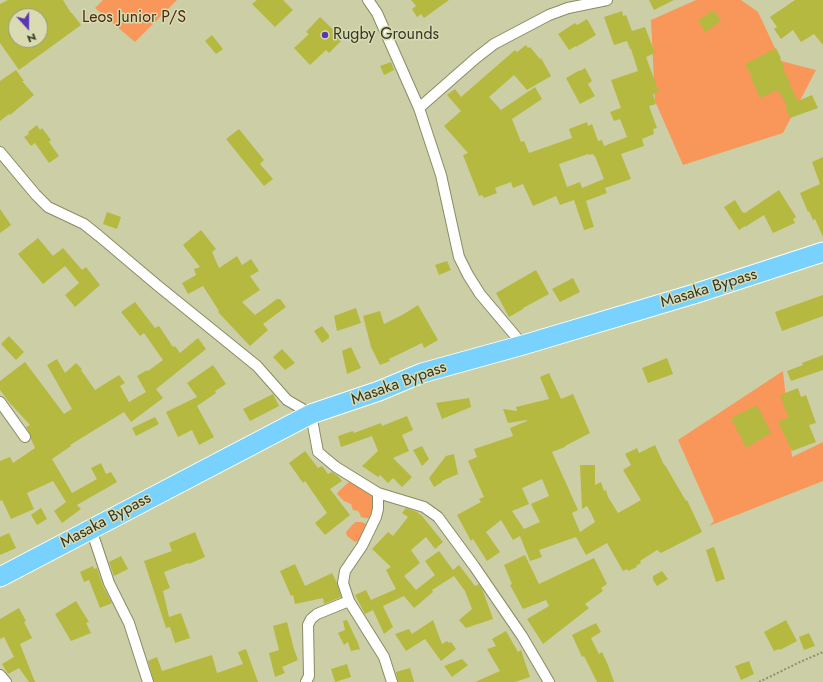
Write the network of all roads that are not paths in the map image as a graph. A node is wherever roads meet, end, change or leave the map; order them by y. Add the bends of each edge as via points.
1 (368, 0) edge
2 (607, 0) edge
3 (419, 108) junction
4 (0, 152) edge
5 (823, 252) edge
6 (523, 344) junction
7 (0, 402) edge
8 (311, 414) junction
9 (24, 437) dead end
10 (378, 493) junction
11 (90, 529) junction
12 (0, 577) edge
13 (349, 601) junction
14 (0, 676) edge
15 (6, 682) edge
16 (148, 682) edge
17 (306, 682) edge
18 (392, 682) edge
19 (549, 682) edge

1 - 3 street via 377,13
2 - 3 street via 568,8 549,15 494,44
3 - 6 street via 441,175 459,257 480,294
4 - 8 street via 48,207 84,224 257,366 287,400
5 - 6 highway, Masaka Bypass via 694,294
6 - 8 highway, Masaka Bypass via 422,373
7 - 9 street
8 - 10 street via 318,452 336,467
8 - 11 highway, Masaka Bypass
10 - 13 street via 376,517 362,546 345,571 343,583
10 - 19 street via 424,507 438,517 522,636
11 - 12 highway, Masaka Bypass
11 - 16 street via 109,584 129,623
13 - 17 street via 311,619 308,625 309,676
13 - 18 street via 384,656
14 - 15 street

